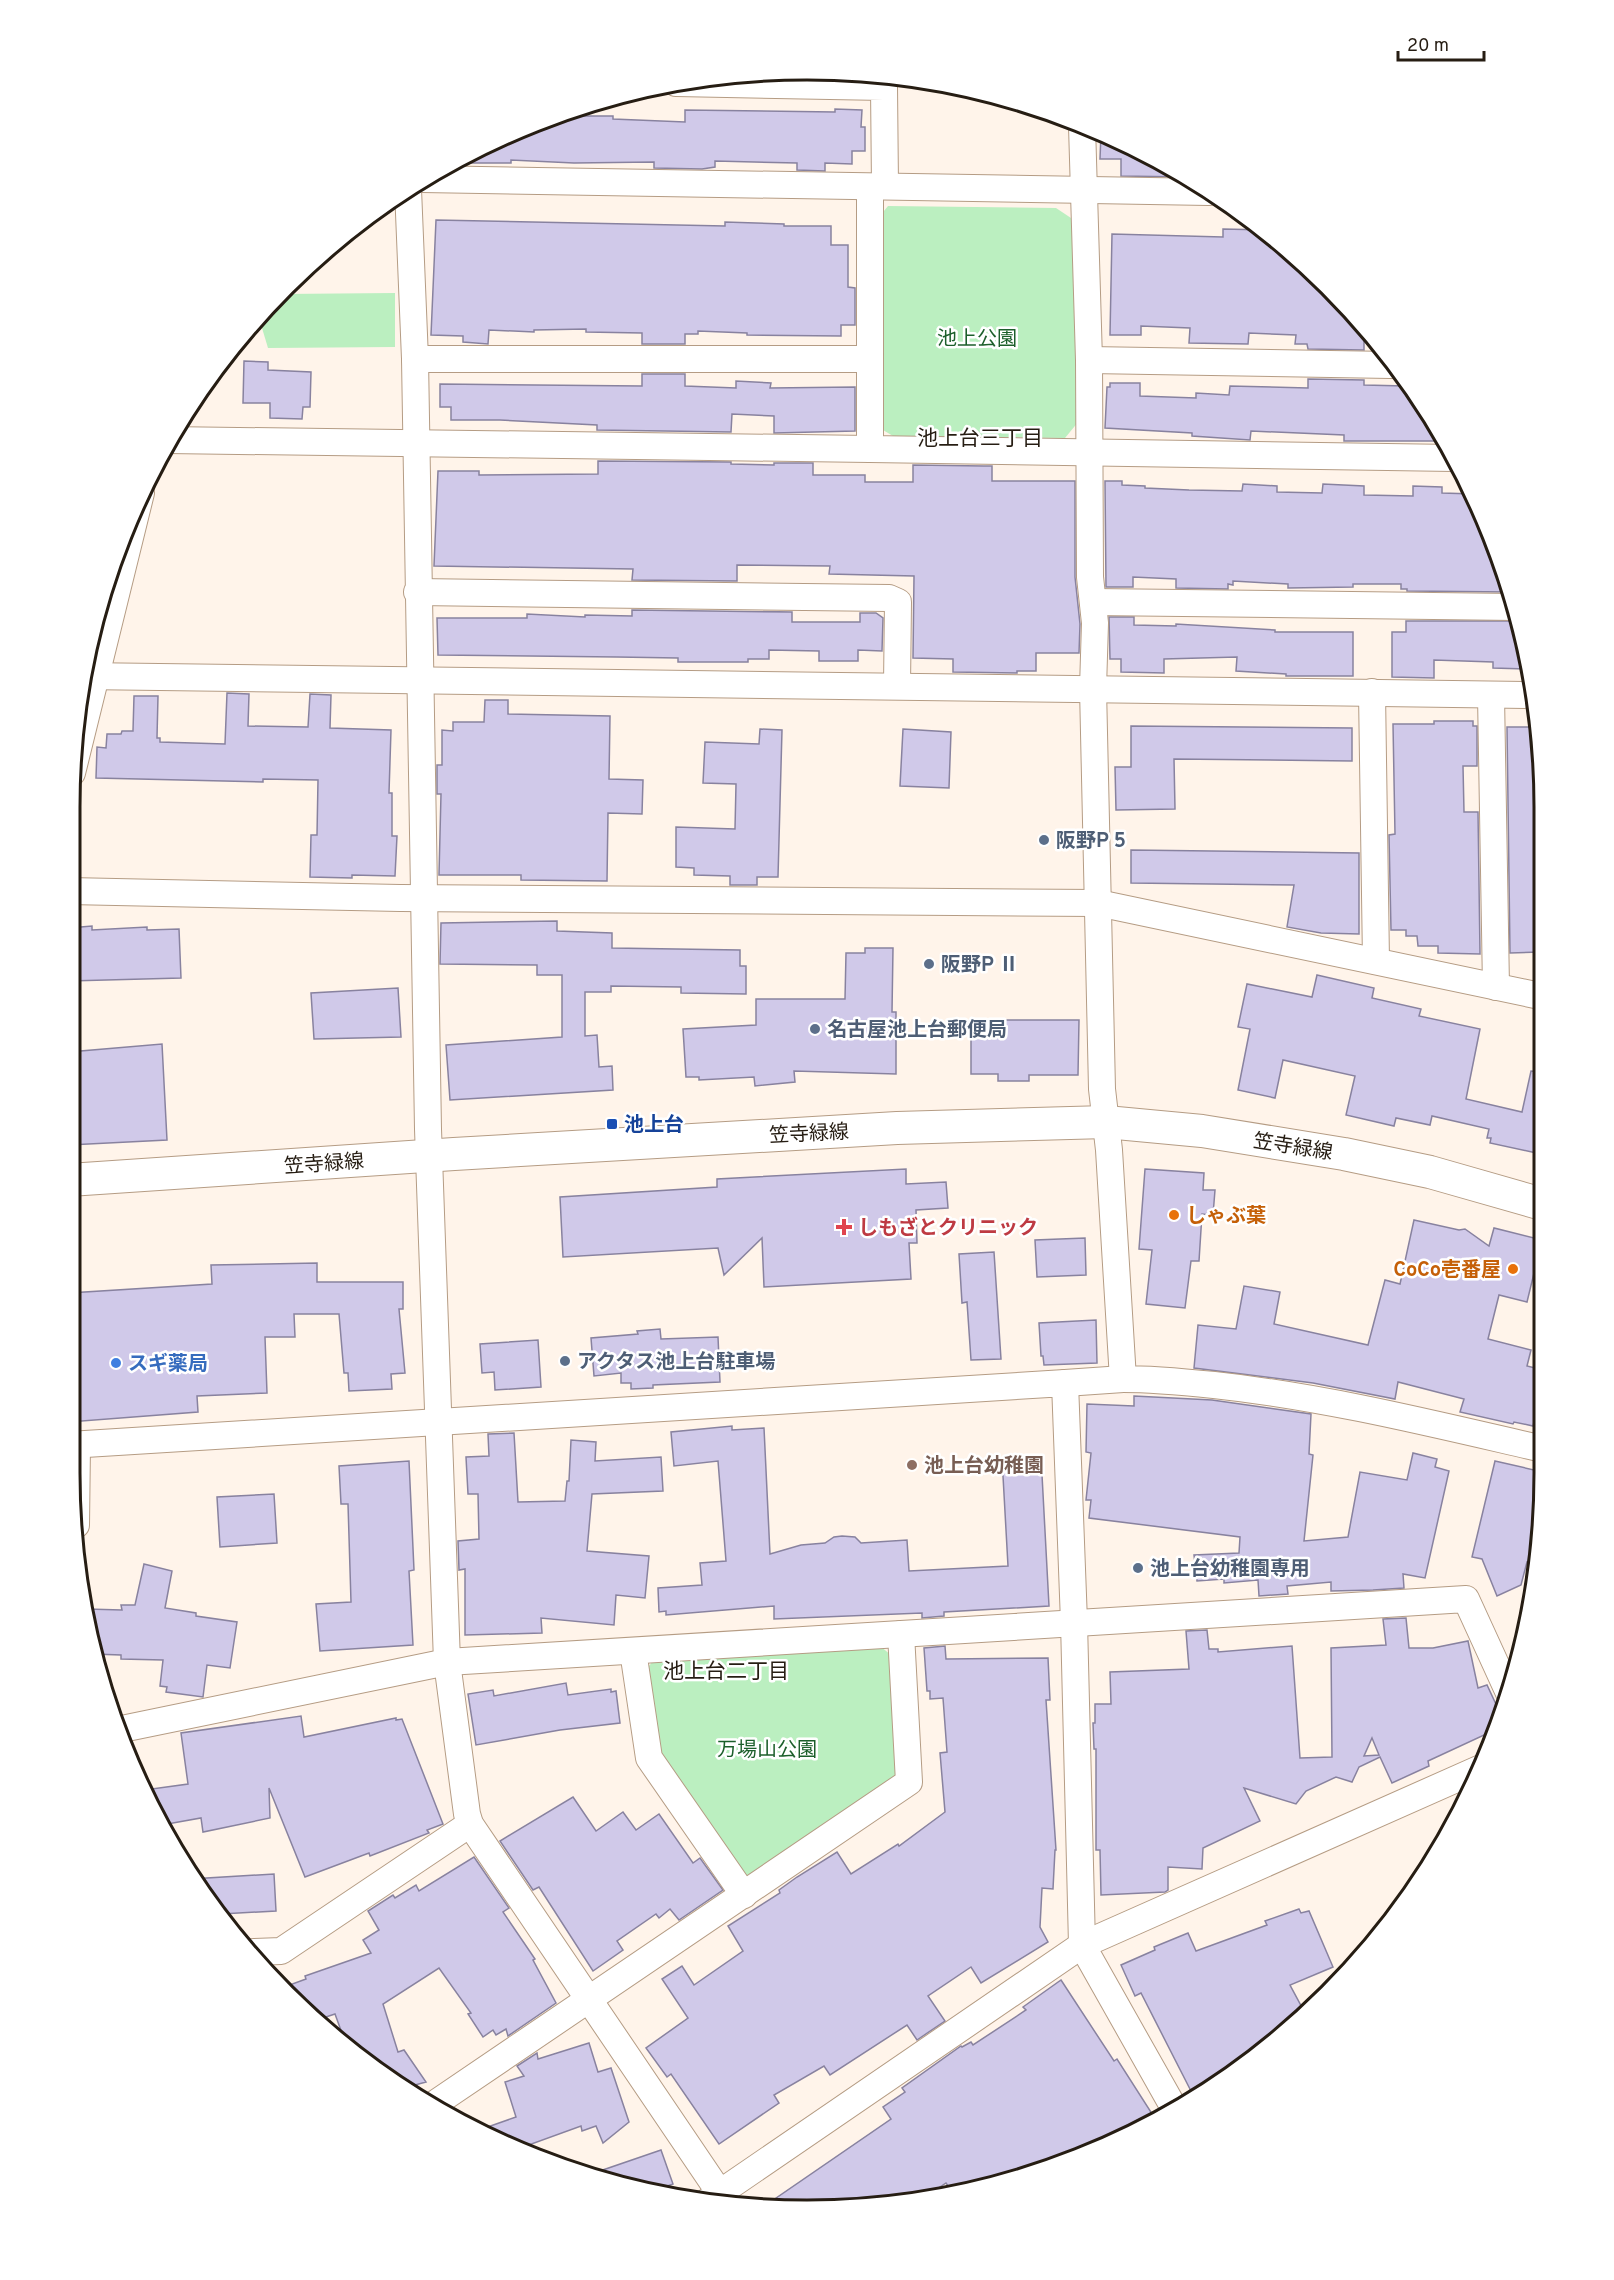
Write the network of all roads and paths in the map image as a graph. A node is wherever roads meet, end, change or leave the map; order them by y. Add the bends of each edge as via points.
1 (730, 84) edge
2 (1082, 134) edge
3 (439, 179) edge
4 (877, 187) junction
5 (1084, 190) junction
6 (1195, 192) edge
7 (408, 199) edge
8 (415, 359) junction
9 (870, 359) junction
10 (1089, 360) junction
11 (1385, 365) edge
12 (179, 440) edge
13 (415, 443) junction
14 (870, 449) junction
15 (1088, 452) junction
16 (1445, 458) edge
17 (119, 570) edge
18 (417, 592) junction
19 (1093, 602) junction
20 (1506, 607) edge
21 (98, 646) edge
22 (91, 676) edge
23 (419, 681) junction
24 (897, 685) junction
25 (1094, 688) junction
26 (1372, 692) junction
27 (1491, 694) junction
28 (1525, 695) edge
29 (80, 891) edge
30 (423, 898) junction
31 (1098, 903) junction
32 (1376, 961) junction
33 (1496, 987) junction
34 (1534, 995) edge
35 (1106, 1122) junction
36 (429, 1156) junction
37 (80, 1179) edge
38 (1534, 1202) edge
39 (1123, 1379) junction
40 (1065, 1383) junction
41 (440, 1422) junction
42 (80, 1445) edge
43 (1534, 1447) edge
44 (1074, 1622) junction
45 (901, 1634) junction
46 (633, 1651) junction
47 (447, 1662) junction
48 (1504, 1682) edge
49 (126, 1728) edge
50 (1469, 1773) edge
51 (470, 1824) junction
52 (744, 1895) junction
53 (1082, 1946) junction
54 (259, 1952) edge
55 (590, 1999) junction
56 (439, 2101) edge
57 (1171, 2103) edge
58 (713, 2194) edge
59 (724, 2195) edge

1 - 4 street via 884,87
2 - 5 street
3 - 4 street
4 - 5 street
4 - 9 street
5 - 6 street
5 - 10 street
7 - 8 street
8 - 9 street
8 - 13 street
9 - 14 street
10 - 11 street
10 - 15 street
12 - 13 street
13 - 14 street
13 - 18 street
14 - 15 street
15 - 16 street
15 - 19 street
17 - 21 street
18 - 23 street
18 - 24 street via 889,598 898,602
19 - 20 street
19 - 25 street
22 - 23 street
23 - 24 street
23 - 30 street
24 - 25 street
25 - 26 street
25 - 31 street
26 - 27 street
26 - 32 street
27 - 28 street
27 - 33 street
29 - 30 street
30 - 31 street
30 - 36 street
31 - 32 street
31 - 35 street
32 - 33 street
33 - 34 street
35 - 36 street, 笠寺緑線 via 897,1128
35 - 38 street, 笠寺緑線 via 1202,1131 1344,1154 1430,1172
35 - 39 street
36 - 37 street, 笠寺緑線
36 - 41 street
39 - 40 street
39 - 43 street via 1243,1389 1354,1406
40 - 41 street
40 - 44 street
41 - 42 street
41 - 47 street
44 - 45 street
44 - 48 street via 1466,1599
44 - 53 street
45 - 46 street
45 - 52 street via 909,1782
46 - 47 street
46 - 52 street via 649,1758
47 - 49 street
47 - 51 street
50 - 53 street
51 - 54 street via 281,1951
51 - 55 street
52 - 55 street
53 - 57 street
53 - 59 street
55 - 56 street
55 - 58 street

